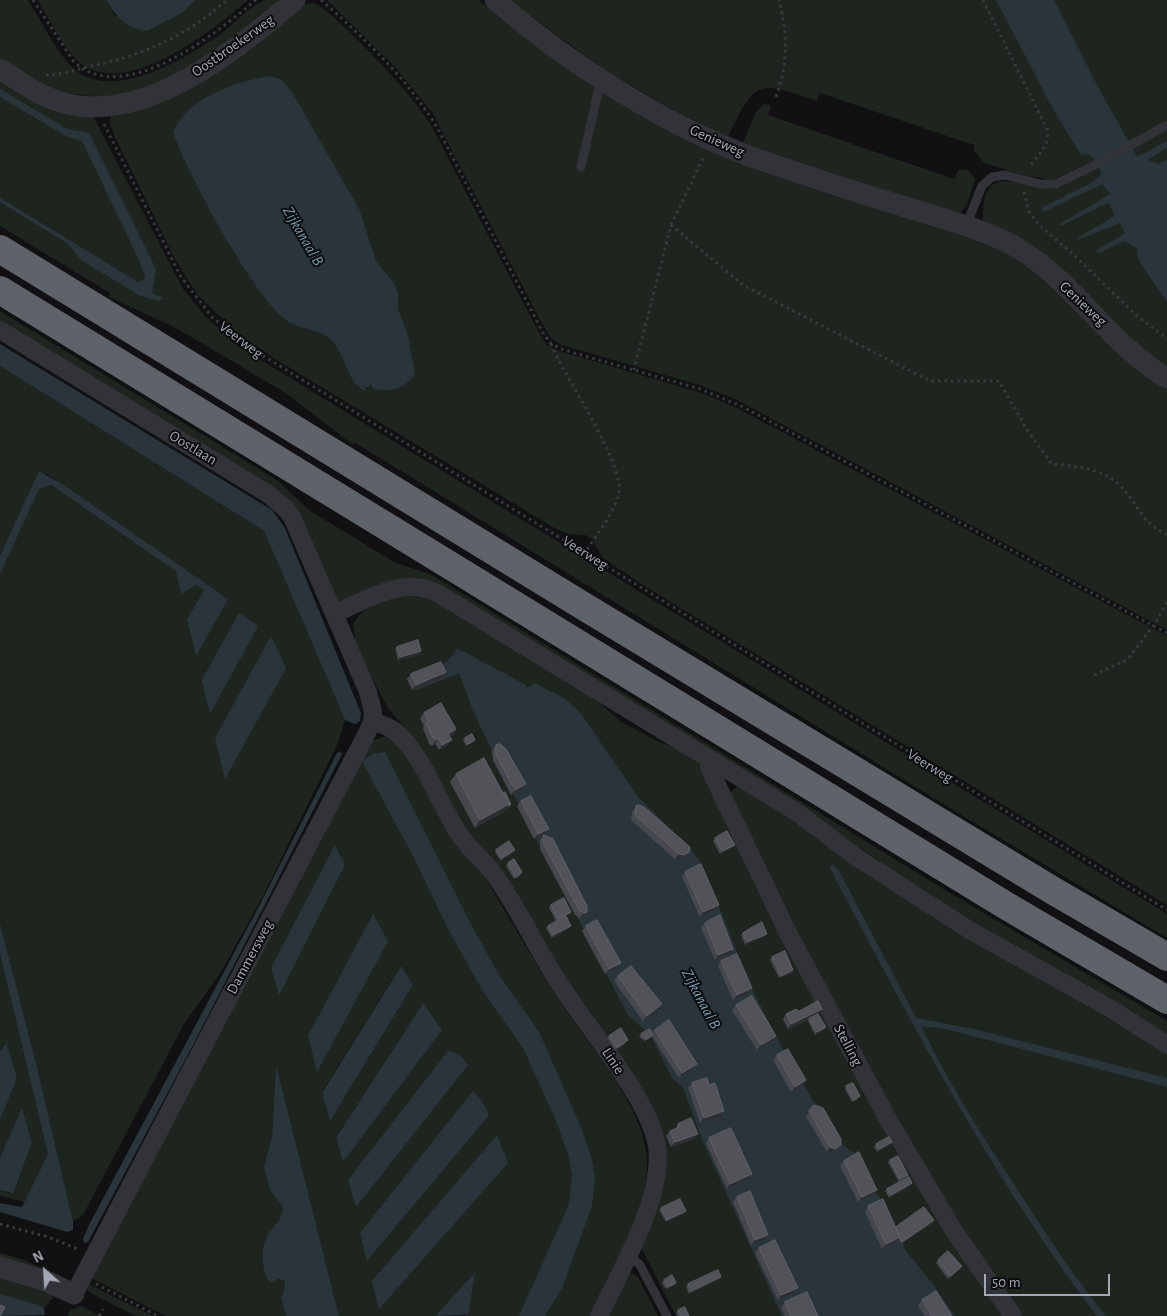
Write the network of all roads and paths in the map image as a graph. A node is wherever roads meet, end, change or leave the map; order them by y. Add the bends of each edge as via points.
1 (33, 0) edge
2 (227, 0) edge
3 (256, 0) edge
4 (295, 0) edge
5 (321, 0) edge
6 (495, 0) edge
7 (779, 0) edge
8 (983, 0) edge
9 (81, 68) junction
10 (0, 69) edge
11 (38, 73) dead end
12 (601, 78) junction
13 (776, 97) dead end
14 (100, 107) junction
15 (1167, 125) edge
16 (712, 139) junction
17 (581, 167) dead end
18 (1026, 180) junction
19 (671, 225) junction
20 (966, 226) junction
21 (0, 249) edge
22 (0, 290) edge
23 (0, 330) edge
24 (1167, 339) edge
25 (551, 344) junction
26 (634, 370) junction
27 (1167, 378) edge
28 (1167, 534) edge
29 (585, 553) junction
30 (1167, 602) edge
31 (334, 614) junction
32 (1154, 625) junction
33 (1167, 633) edge
34 (1094, 675) dead end
35 (372, 722) junction
36 (711, 761) junction
37 (1167, 910) edge
38 (1167, 957) edge
39 (1167, 1000) edge
40 (1167, 1045) edge
41 (0, 1224) edge
42 (628, 1254) junction
43 (95, 1255) junction
44 (0, 1267) edge
45 (78, 1285) junction
46 (103, 1309) dead end
47 (99, 1316) edge
48 (158, 1316) edge
49 (600, 1316) edge
50 (667, 1316) edge
51 (1013, 1316) edge

1 - 9 path via 68,54
2 - 9 path via 193,28 157,47
3 - 9 path via 198,43 156,67 118,77 95,75
4 - 14 street, Oostbroekerweg via 199,72 149,95
5 - 25 path via 389,66 425,108
6 - 12 street, Genieweg
7 - 13 path via 786,56
8 - 18 path via 1047,129 1048,143 1034,160
9 - 11 path via 56,75
10 - 14 street, Oostbroekerweg via 62,103
12 - 16 street, Genieweg
12 - 17 lane
14 - 29 path, Veerweg via 103,122 174,264 196,298 221,326 259,355
15 - 18 lane via 1056,184
16 - 19 path
16 - 20 street, Genieweg via 751,156
18 - 20 lane via 1001,174 988,179
18 - 24 path via 1026,204 1039,226 1136,315
19 - 26 path
19 - 28 path via 743,284 930,381 999,381 1052,464 1089,468 1114,480 1156,530
20 - 27 street, Genieweg via 1000,239 1029,256 1137,356
21 - 38 highway via 630,635
22 - 39 highway via 1005,905
23 - 31 street, Oostlaan via 278,501 292,517
25 - 26 path
25 - 29 path via 612,461 619,482 616,500
26 - 32 path via 700,389 741,406
29 - 37 path, Veerweg
30 - 32 path
31 - 35 street via 371,702
31 - 36 street via 397,588 416,586 430,589
32 - 33 path
32 - 34 path via 1128,659
35 - 42 street, Linie via 395,730 411,748 457,831 494,875 650,1122 657,1148 655,1186
35 - 43 street, Dammersweg
36 - 40 street via 798,813 856,857 970,930
36 - 51 street, Stelling via 712,774 762,881 880,1104 939,1206
41 - 43 path via 48,1237
42 - 49 street, Linie
42 - 50 lane via 640,1265
43 - 45 street, Dammersweg
44 - 45 street via 46,1281
45 - 48 path
46 - 47 path

